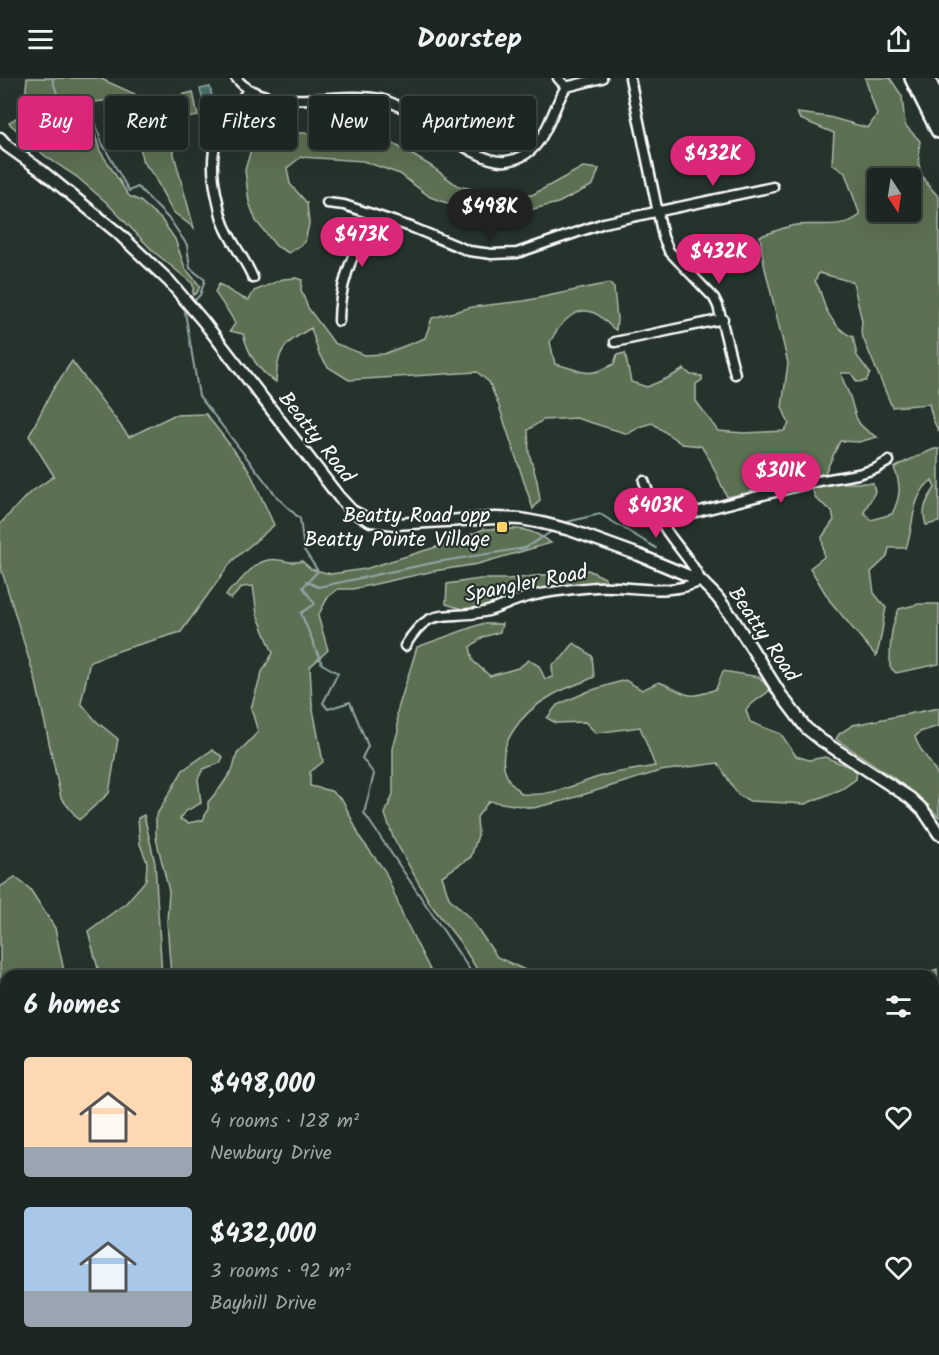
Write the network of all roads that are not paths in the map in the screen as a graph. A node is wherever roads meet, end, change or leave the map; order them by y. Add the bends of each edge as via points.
1 (236, 78) edge
2 (558, 78) edge
3 (602, 78) edge
4 (630, 78) edge
5 (913, 78) edge
6 (926, 78) edge
7 (566, 87) junction
8 (248, 90) junction
9 (939, 104) edge
10 (939, 130) edge
11 (2, 146) edge
12 (773, 187) dead end
13 (327, 203) dead end
14 (658, 213) junction
15 (371, 214) junction
16 (253, 278) dead end
17 (723, 319) junction
18 (339, 321) dead end
19 (615, 342) dead end
20 (735, 374) dead end
21 (889, 460) dead end
22 (644, 481) dead end
23 (661, 522) junction
24 (701, 581) junction
25 (405, 646) dead end
26 (939, 834) edge

1 - 8 street
2 - 7 street
3 - 7 street
4 - 14 street
5 - 10 highway
6 - 9 highway
7 - 8 street via 535,148 519,158 494,161 382,100 349,96 279,99
8 - 16 street via 215,142 213,176 224,226
11 - 24 street, Beatty Road via 42,171 169,281 352,511 372,521 395,524 495,518 542,523 639,555
12 - 14 street
13 - 15 street
14 - 15 street via 604,223 517,253 492,254 470,251
14 - 17 street via 669,251 714,298
15 - 18 street via 346,272
17 - 19 street
17 - 20 street
21 - 23 street via 858,474
22 - 23 street
23 - 24 street via 696,568
24 - 25 street, Spangler Road via 689,587 657,591 598,587 564,591 526,597 485,612 441,615 420,626
24 - 26 street, Beatty Road via 732,617 806,728 910,798

